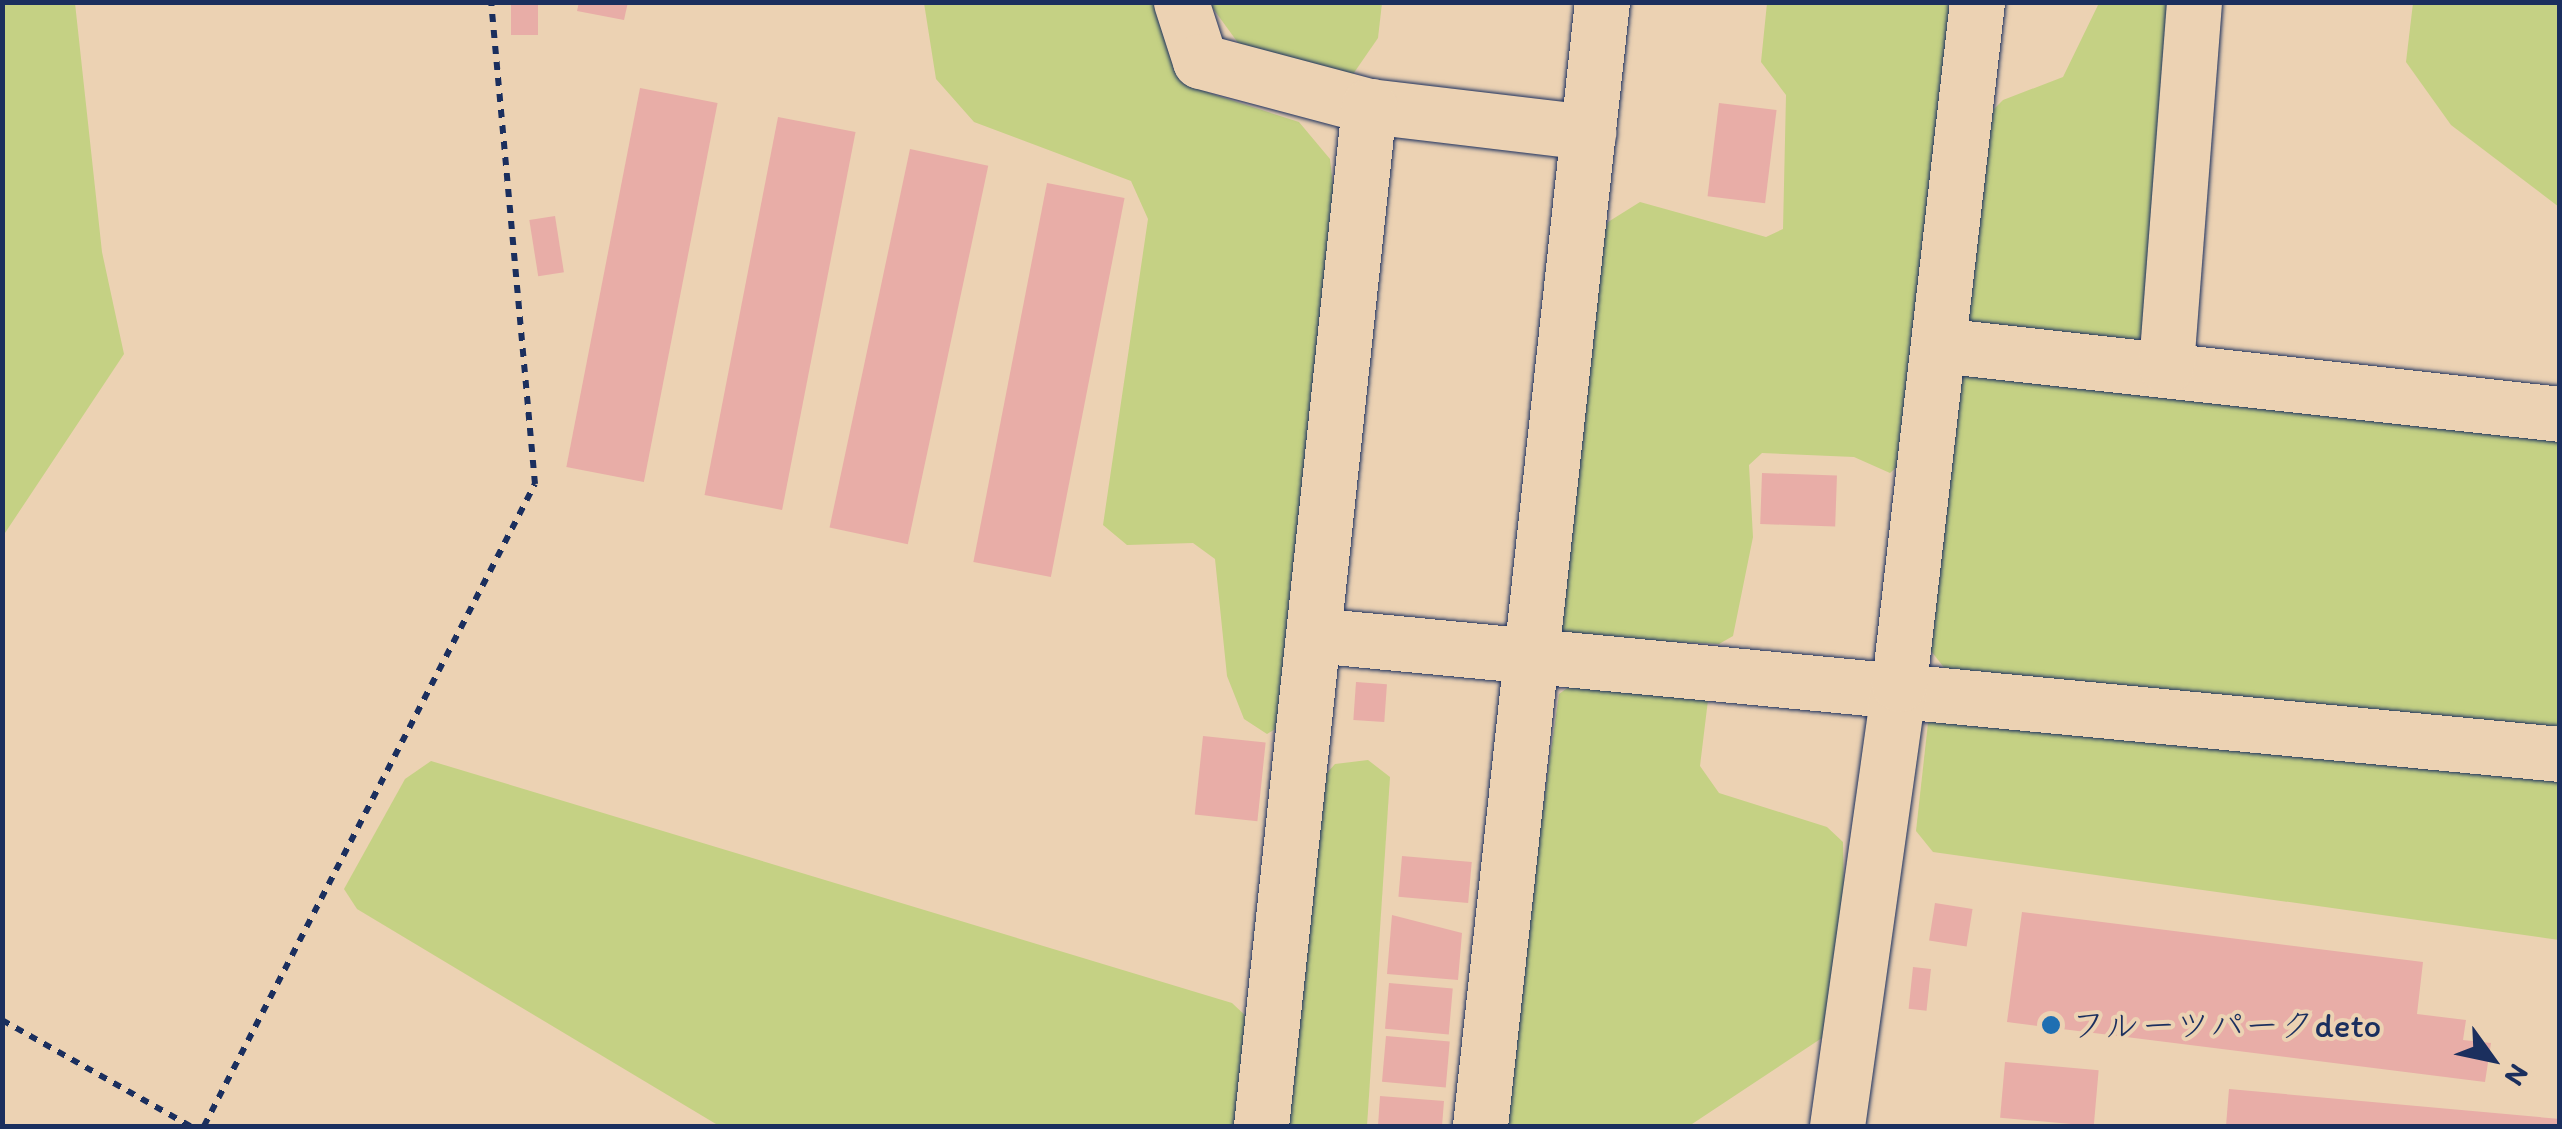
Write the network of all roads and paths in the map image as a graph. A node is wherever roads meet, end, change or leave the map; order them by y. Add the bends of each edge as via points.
1 (491, 2) edge
2 (1182, 2) edge
3 (1602, 2) edge
4 (1976, 2) edge
5 (2194, 2) edge
6 (1369, 106) junction
7 (1588, 132) junction
8 (1938, 345) junction
9 (2166, 366) junction
10 (2560, 414) edge
11 (1313, 635) junction
12 (1533, 652) junction
13 (1900, 684) junction
14 (2560, 754) edge
15 (2, 1020) edge
16 (190, 1126) edge
17 (204, 1126) edge
18 (1261, 1126) edge
19 (1480, 1126) edge
20 (1837, 1126) edge

1 - 17 path via 535,484
2 - 6 street via 1200,61
3 - 7 street
4 - 8 street
5 - 9 street
6 - 7 street
6 - 11 street
7 - 12 street
8 - 9 street
8 - 13 street
9 - 10 street
11 - 12 street
11 - 18 street
12 - 13 street
12 - 19 street
13 - 14 street
13 - 20 street
15 - 16 path

